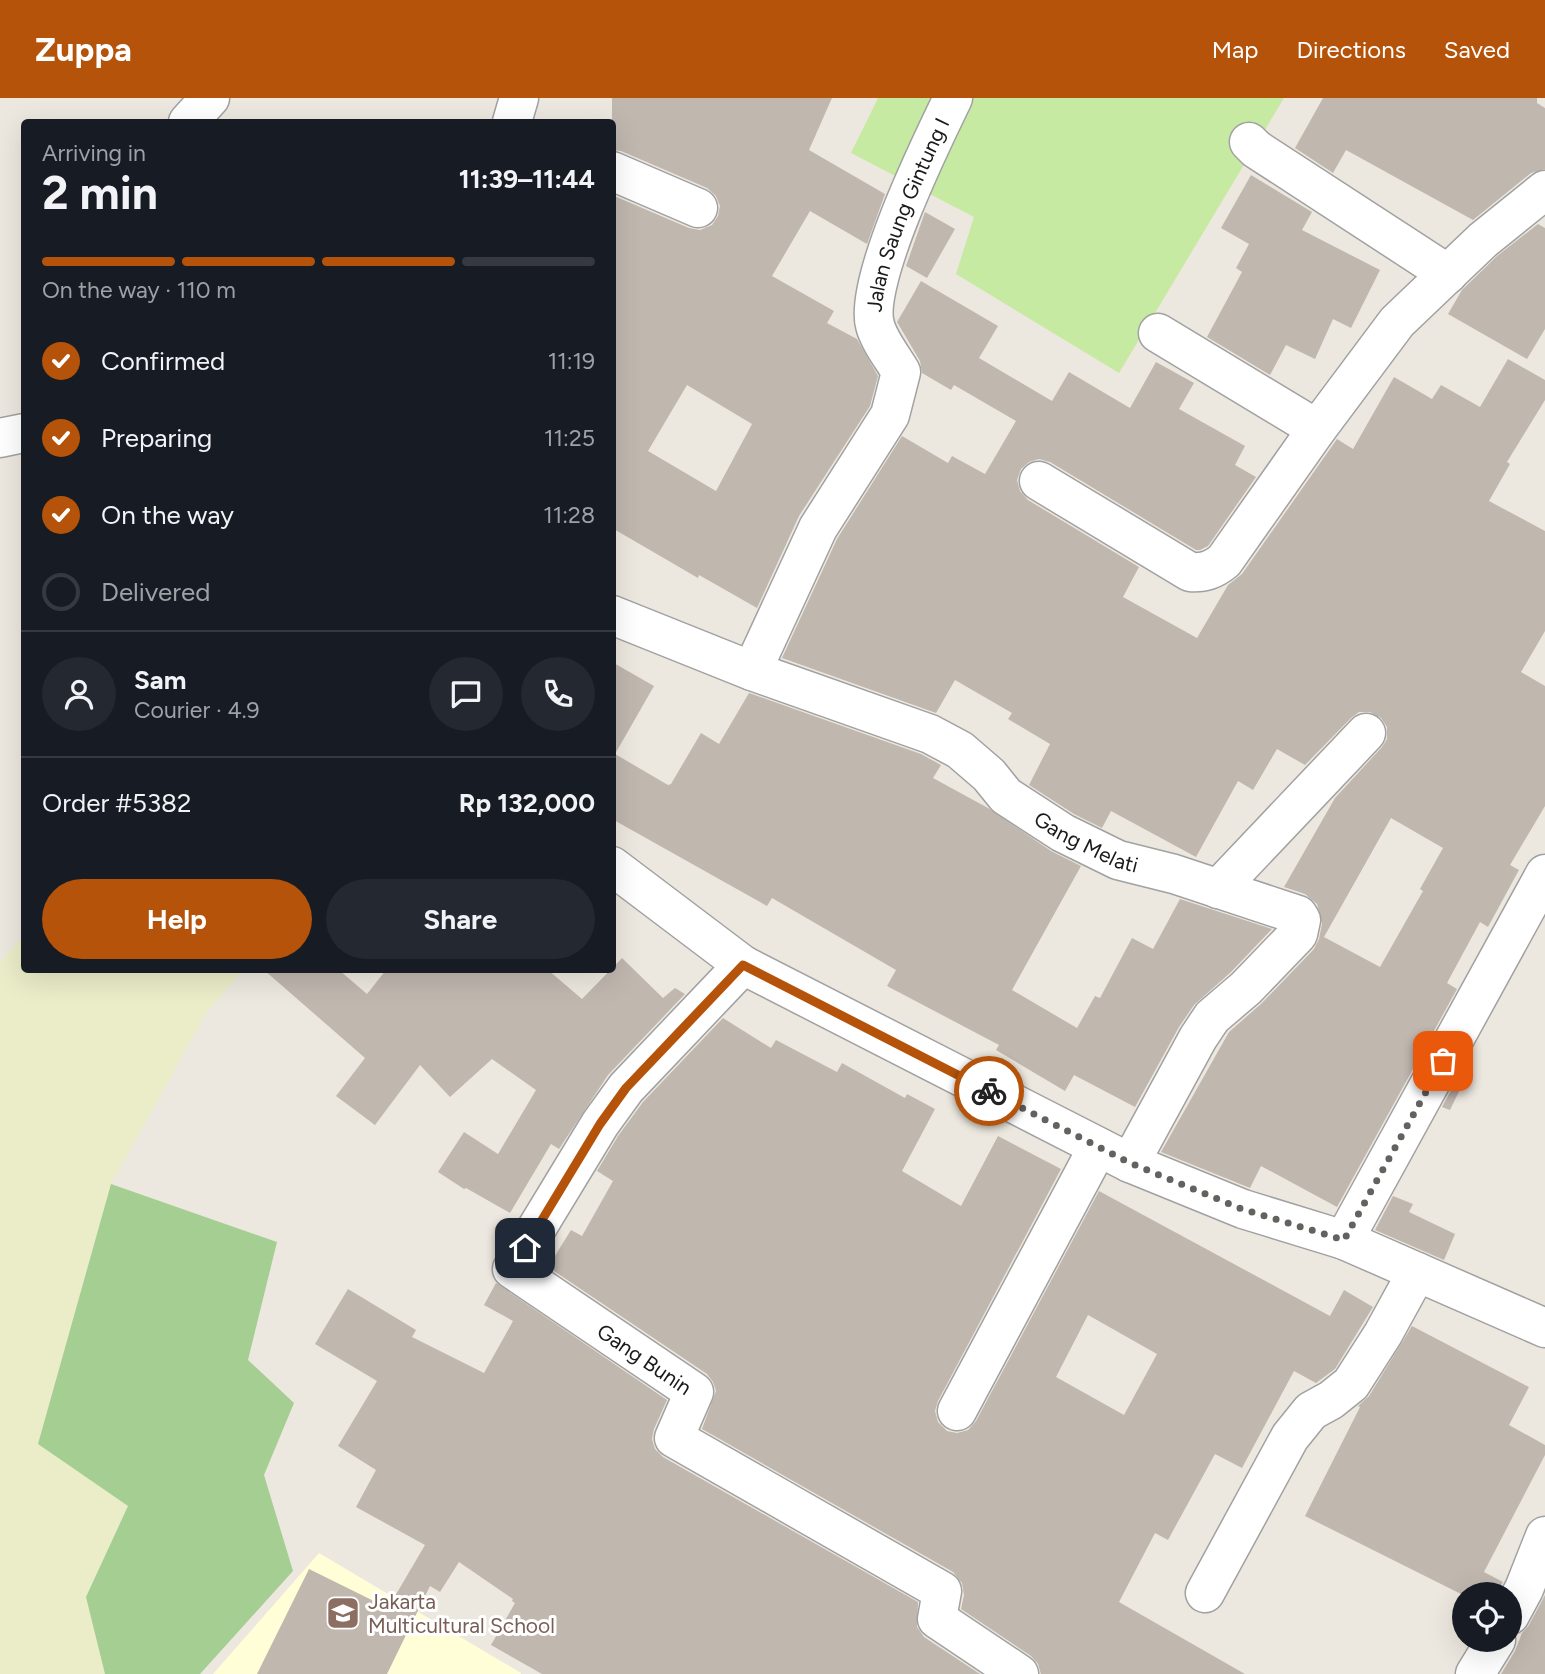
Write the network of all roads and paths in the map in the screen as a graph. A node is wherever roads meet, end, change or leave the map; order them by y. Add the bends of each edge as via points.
1 (210, 98) edge
2 (519, 98) edge
3 (953, 98) edge
4 (191, 119) edge
5 (513, 119) edge
6 (1250, 142) dead end
7 (616, 173) edge
8 (1545, 190) edge
9 (698, 208) dead end
10 (1448, 274) junction
11 (1158, 332) dead end
12 (1317, 429) junction
13 (21, 434) edge
14 (0, 438) edge
15 (1039, 481) dead end
16 (616, 617) edge
17 (752, 671) junction
18 (1366, 733) dead end
19 (616, 869) edge
20 (1218, 889) junction
21 (1541, 890) edge
22 (743, 965) junction
23 (1114, 1155) junction
24 (1344, 1240) junction
25 (1417, 1272) junction
26 (1545, 1328) edge
27 (957, 1412) dead end
28 (1545, 1536) edge
29 (1205, 1593) dead end
30 (1522, 1593) edge
31 (1489, 1652) edge
32 (1018, 1674) edge
33 (1475, 1674) edge

1 - 4 street
2 - 5 street
3 - 17 street, Jalan Saung Gintung I via 884,260 874,301 875,325 901,372 890,415 818,528
6 - 10 street
7 - 9 street
8 - 10 street
10 - 12 street via 1397,323
11 - 12 street
12 - 15 street via 1224,561 1202,572 1190,572
13 - 14 street
16 - 17 street, Gang Melati
17 - 20 street, Gang Melati via 930,734 960,750 1006,796 1063,833 1118,860
18 - 20 street
19 - 22 street
20 - 23 street, Gang Melati via 1298,915 1300,929 1246,988 1212,1017
21 - 24 street
22 - 23 street
22 - 32 street, Gang Bunin via 626,1088 512,1269 694,1392 674,1438 942,1591 937,1619
23 - 24 street via 1242,1209
23 - 27 street
24 - 25 street
25 - 26 street
25 - 29 street via 1351,1384 1311,1411 1290,1437
28 - 30 street
31 - 33 street

